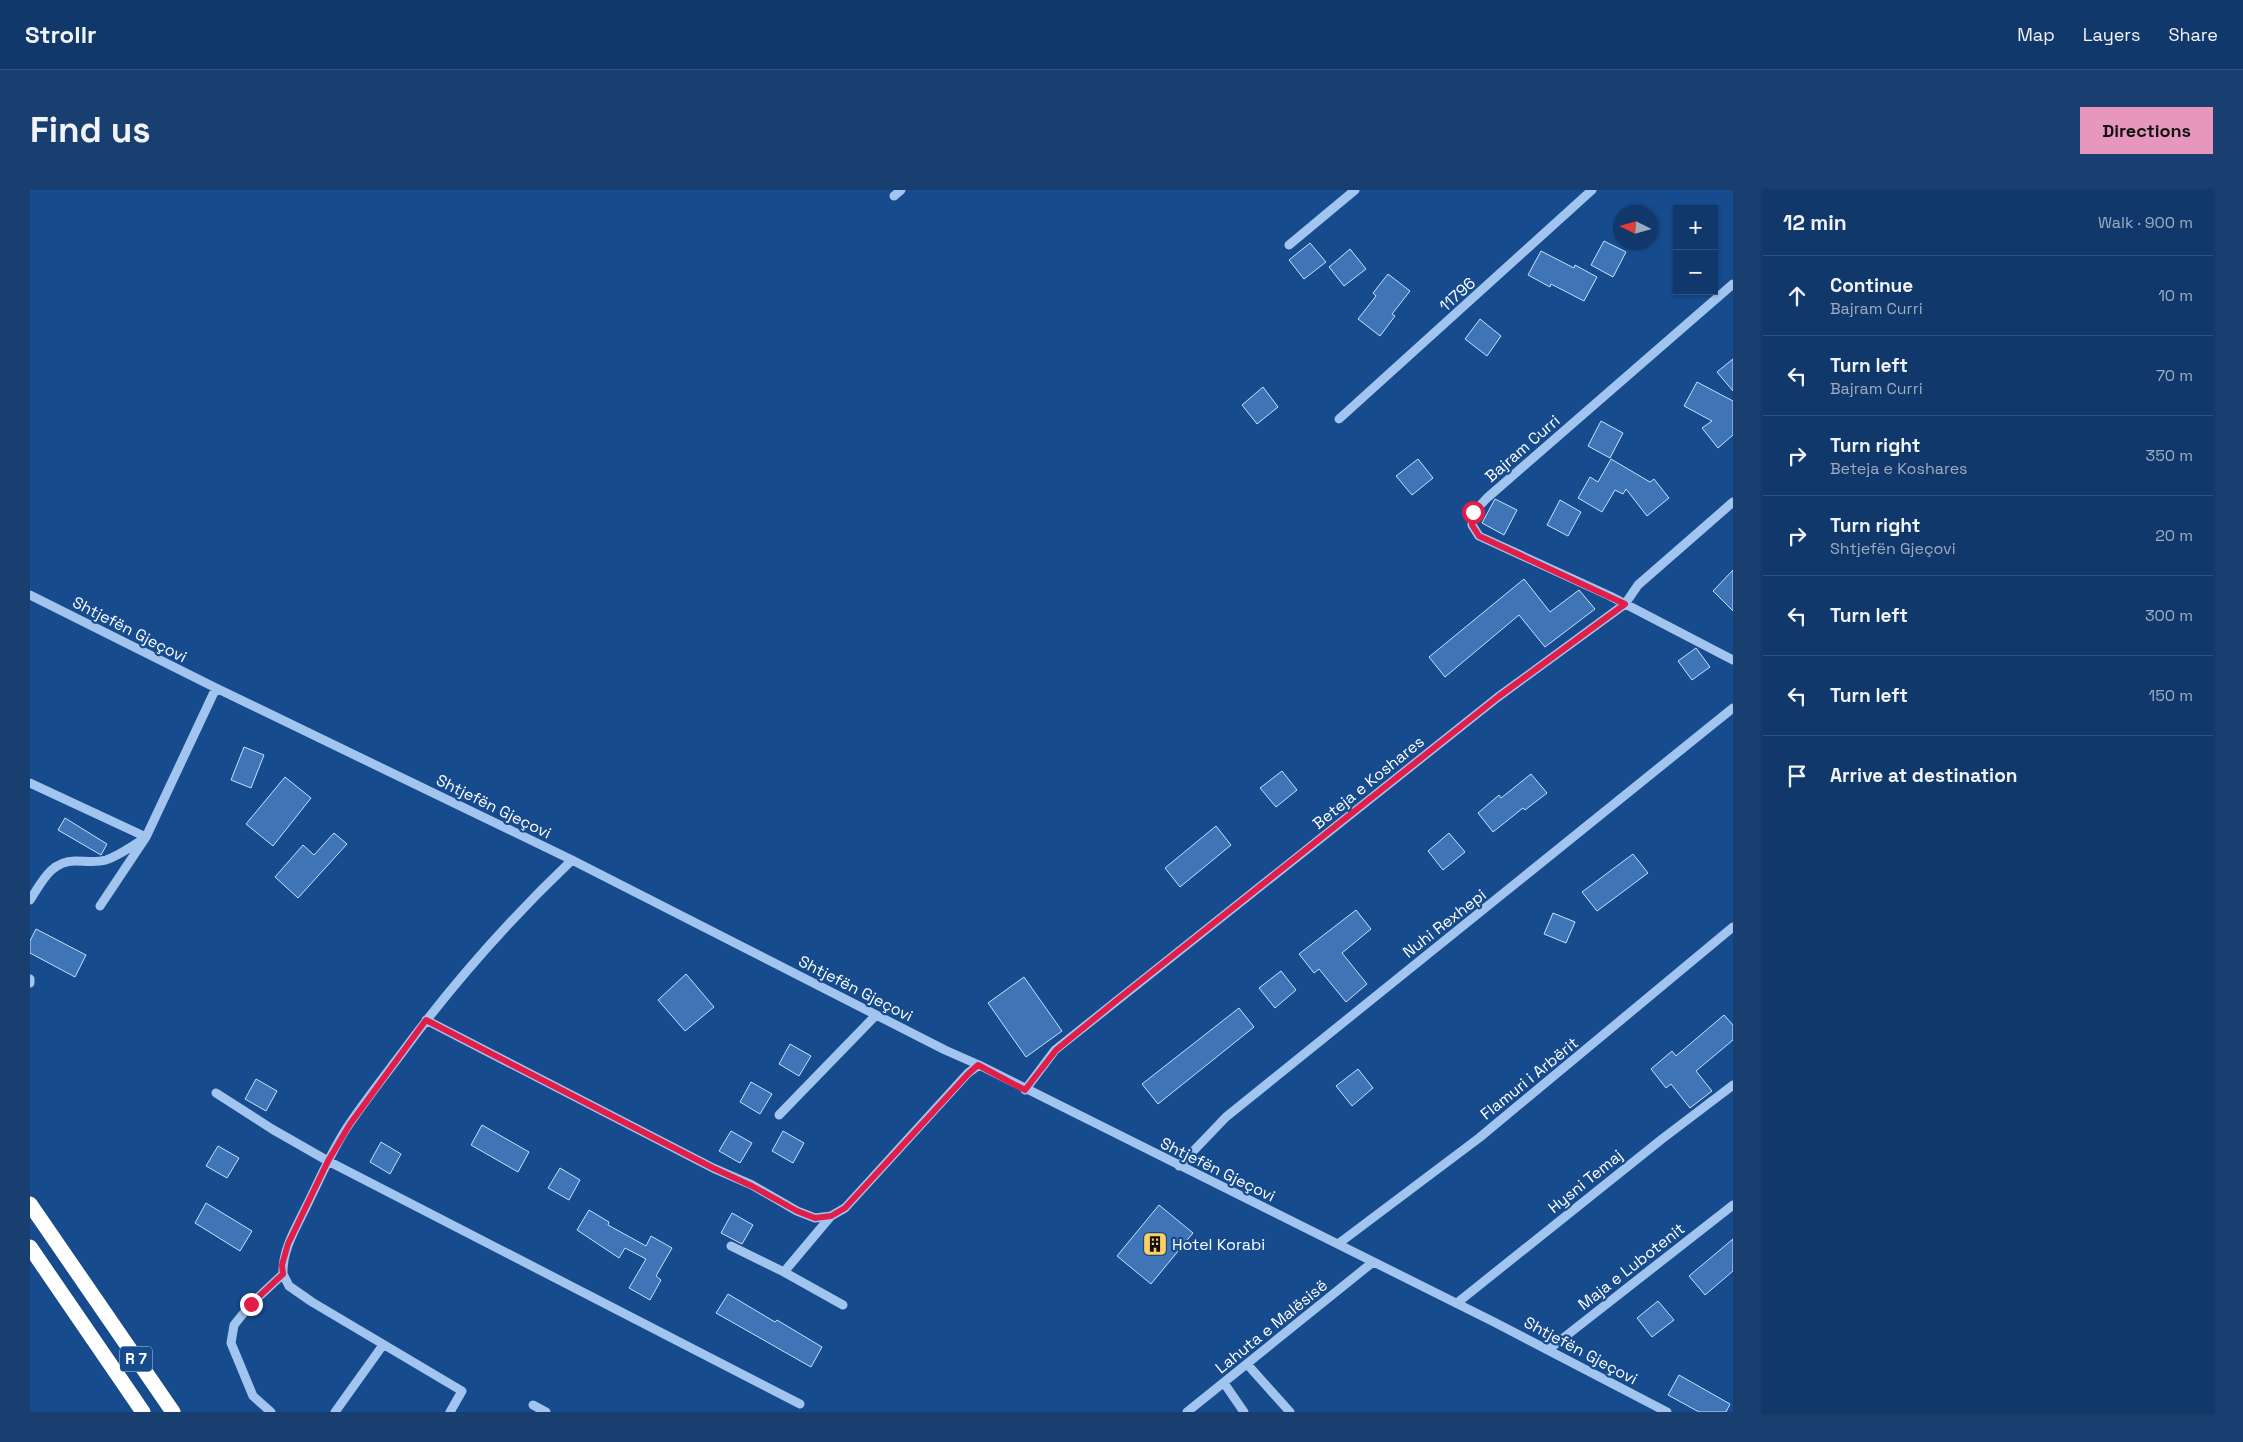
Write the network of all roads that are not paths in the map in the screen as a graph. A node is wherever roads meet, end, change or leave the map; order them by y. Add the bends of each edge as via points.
1 (1355, 190) edge
2 (1592, 190) edge
3 (1289, 245) dead end
4 (1733, 284) edge
5 (1339, 419) dead end
6 (1733, 502) edge
7 (30, 595) edge
8 (1625, 604) junction
9 (1733, 660) edge
10 (216, 688) junction
11 (1733, 708) edge
12 (30, 783) edge
13 (146, 837) junction
14 (572, 860) junction
15 (30, 900) edge
16 (100, 906) dead end
17 (1733, 927) edge
18 (30, 979) edge
19 (30, 983) edge
20 (876, 1015) junction
21 (426, 1020) junction
22 (978, 1065) junction
23 (1733, 1085) edge
24 (1025, 1090) junction
25 (216, 1093) dead end
26 (779, 1115) dead end
27 (328, 1161) junction
28 (1179, 1166) junction
29 (30, 1204) edge
30 (1733, 1205) edge
31 (831, 1216) junction
32 (1338, 1244) junction
33 (731, 1246) dead end
34 (30, 1247) edge
35 (1372, 1262) junction
36 (784, 1272) junction
37 (283, 1274) junction
38 (1457, 1303) junction
39 (843, 1305) dead end
40 (383, 1344) junction
41 (1548, 1350) junction
42 (1247, 1364) junction
43 (1224, 1383) junction
44 (800, 1404) dead end
45 (533, 1405) dead end
46 (143, 1412) edge
47 (173, 1412) edge
48 (271, 1412) edge
49 (336, 1412) edge
50 (450, 1412) edge
51 (546, 1412) edge
52 (1187, 1412) edge
53 (1244, 1412) edge
54 (1290, 1412) edge
55 (1666, 1412) edge

1 - 3 street
2 - 5 street, 11796
4 - 8 street, Bajram Curri via 1473,512 1472,525 1479,536
6 - 8 street, Beteja e Koshares via 1638,585
7 - 10 street, Shtjefën Gjeçovi
8 - 9 street, Bajram Curri
8 - 24 street, Beteja e Koshares via 1498,697 1101,1013 1056,1050
10 - 13 street
10 - 14 street, Shtjefën Gjeçovi
11 - 28 street, Nuhi Rexhepi via 1226,1117
12 - 13 street
13 - 15 street via 109,859 60,864 50,870
13 - 16 street
14 - 20 street, Shtjefën Gjeçovi
14 - 21 street via 482,950
17 - 32 street, Flamuri i Arbërit via 1479,1138
18 - 19 street
20 - 22 street, Shtjefën Gjeçovi
20 - 26 street
21 - 27 street via 350,1124
21 - 31 street via 797,1211 815,1218
22 - 24 street, Shtjefën Gjeçovi
22 - 31 street via 861,1193
23 - 38 street, Hysni Temaj
24 - 28 street, Shtjefën Gjeçovi
25 - 27 street
27 - 37 street via 288,1244
27 - 44 street
28 - 32 street, Shtjefën Gjeçovi
29 - 47 highway, R 7
30 - 41 street, Maja e Lubotenit
31 - 36 street
32 - 35 street, Shtjefën Gjeçovi
33 - 36 street
34 - 46 highway, R 7
35 - 38 street, Shtjefën Gjeçovi
35 - 42 street, Lahuta e Malësisë
36 - 39 street
37 - 40 street via 289,1286
37 - 48 street via 234,1325 231,1343 253,1396
38 - 41 street, Shtjefën Gjeçovi
40 - 49 street
40 - 50 street via 462,1392
41 - 55 street, Shtjefën Gjeçovi
42 - 43 street, Lahuta e Malësisë
42 - 54 street
43 - 52 street, Lahuta e Malësisë
43 - 53 street
45 - 51 street

